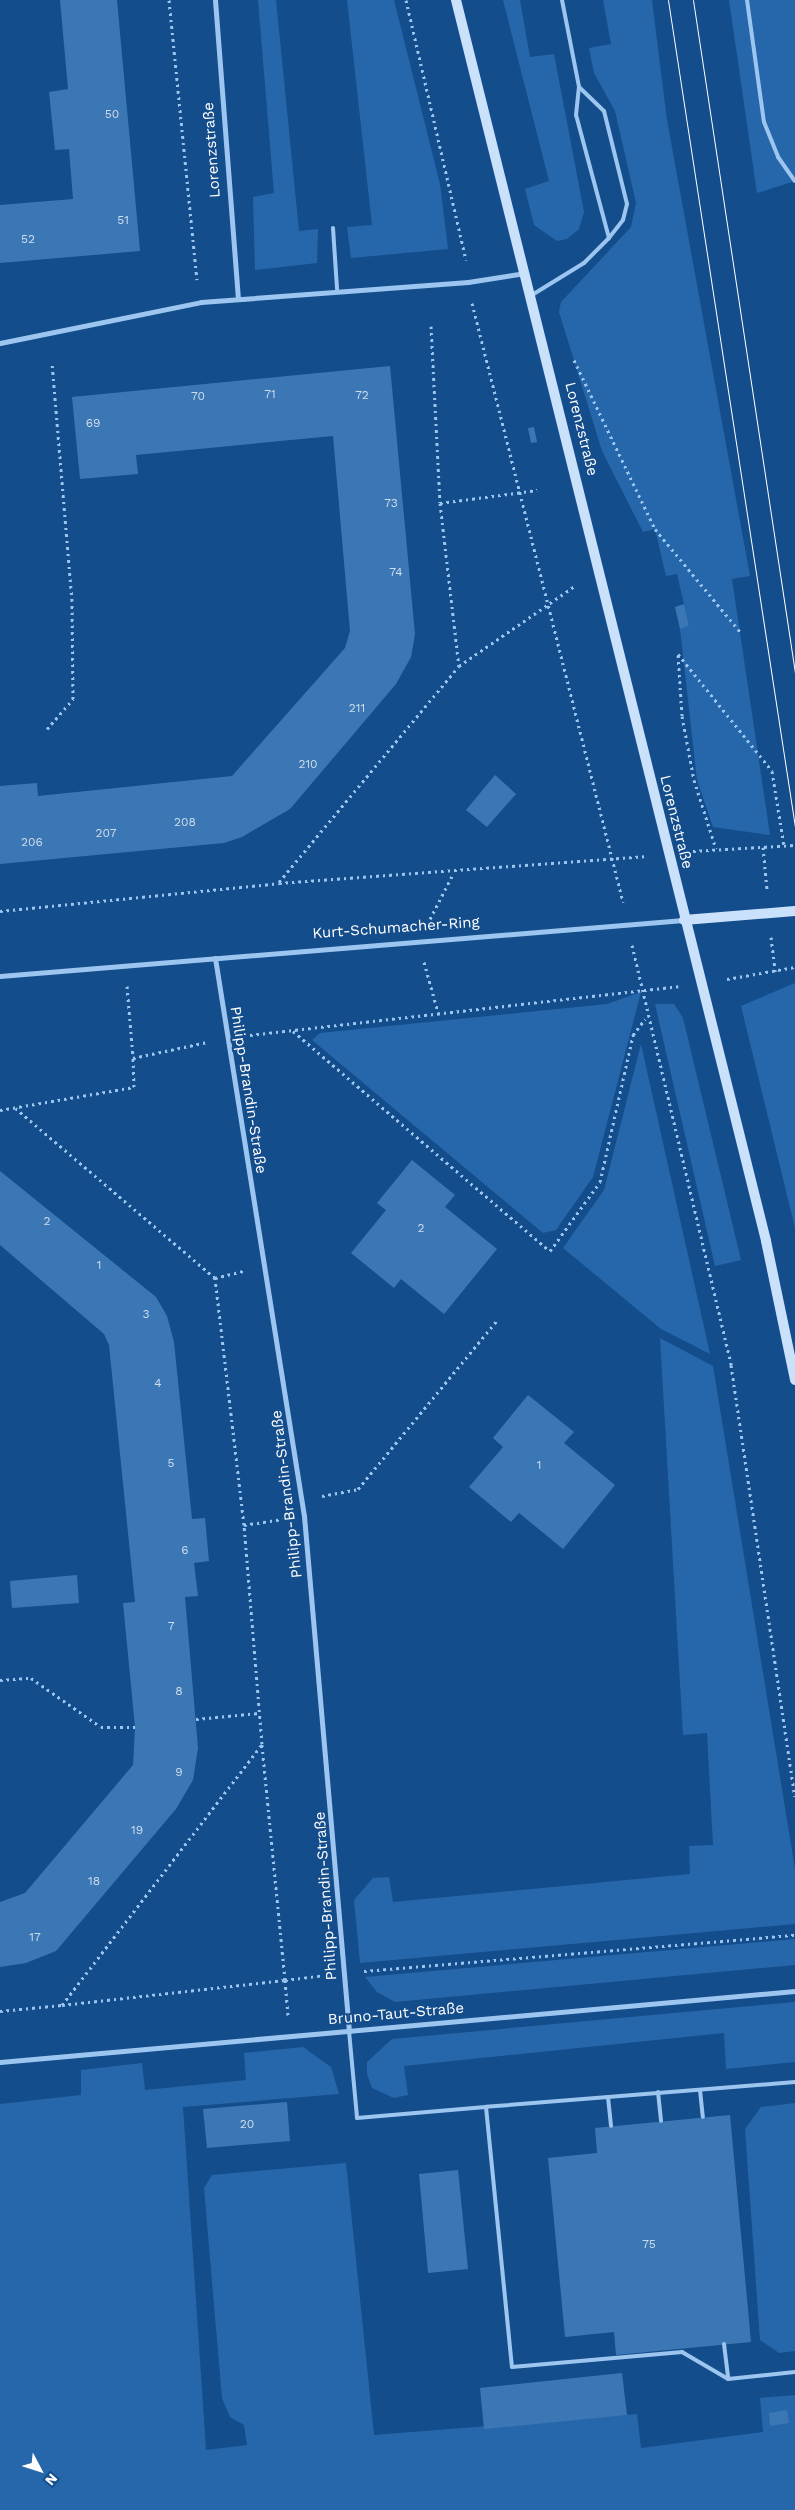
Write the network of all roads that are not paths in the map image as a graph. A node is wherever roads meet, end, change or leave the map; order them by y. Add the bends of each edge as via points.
1 (215, 0) edge
2 (456, 0) edge
3 (562, 0) edge
4 (747, 0) edge
5 (579, 86) junction
6 (795, 181) edge
7 (332, 228) dead end
8 (609, 238) junction
9 (526, 272) junction
10 (337, 289) junction
11 (532, 295) junction
12 (238, 298) junction
13 (0, 343) edge
14 (795, 911) edge
15 (684, 920) junction
16 (214, 958) junction
17 (0, 976) edge
18 (795, 1380) edge
19 (795, 1991) edge
20 (349, 2031) junction
21 (0, 2062) edge
22 (795, 2082) edge
23 (700, 2090) junction
24 (658, 2092) junction
25 (608, 2097) junction
26 (486, 2107) junction
27 (703, 2117) dead end
28 (661, 2121) dead end
29 (611, 2126) dead end
30 (724, 2344) dead end
31 (795, 2372) edge
32 (728, 2379) junction

1 - 12 street, Lorenzstraße
2 - 9 street, Lorenzstraße
3 - 5 lane
4 - 6 lane via 764,122 778,157
5 - 8 lane via 576,115
5 - 8 lane via 604,112 627,204 623,220
7 - 10 lane
8 - 11 lane via 584,263
9 - 10 street via 468,282
9 - 11 street, Lorenzstraße
10 - 12 street
11 - 15 street, Lorenzstraße
12 - 13 street via 201,302
14 - 15 street, Kurt-Schumacher-Ring
15 - 16 street, Kurt-Schumacher-Ring
15 - 18 street, Lorenzstraße via 766,1241
16 - 17 street, Kurt-Schumacher-Ring
16 - 20 street, Philipp-Brandin-Straße via 302,1500
19 - 20 street, Bruno-Taut-Straße
20 - 21 street, Bruno-Taut-Straße
20 - 26 lane via 357,2118
22 - 23 lane
23 - 24 lane
23 - 27 lane
24 - 25 lane
24 - 28 lane
25 - 26 lane
25 - 29 lane
26 - 32 lane via 512,2367 682,2350
30 - 32 lane
31 - 32 lane

